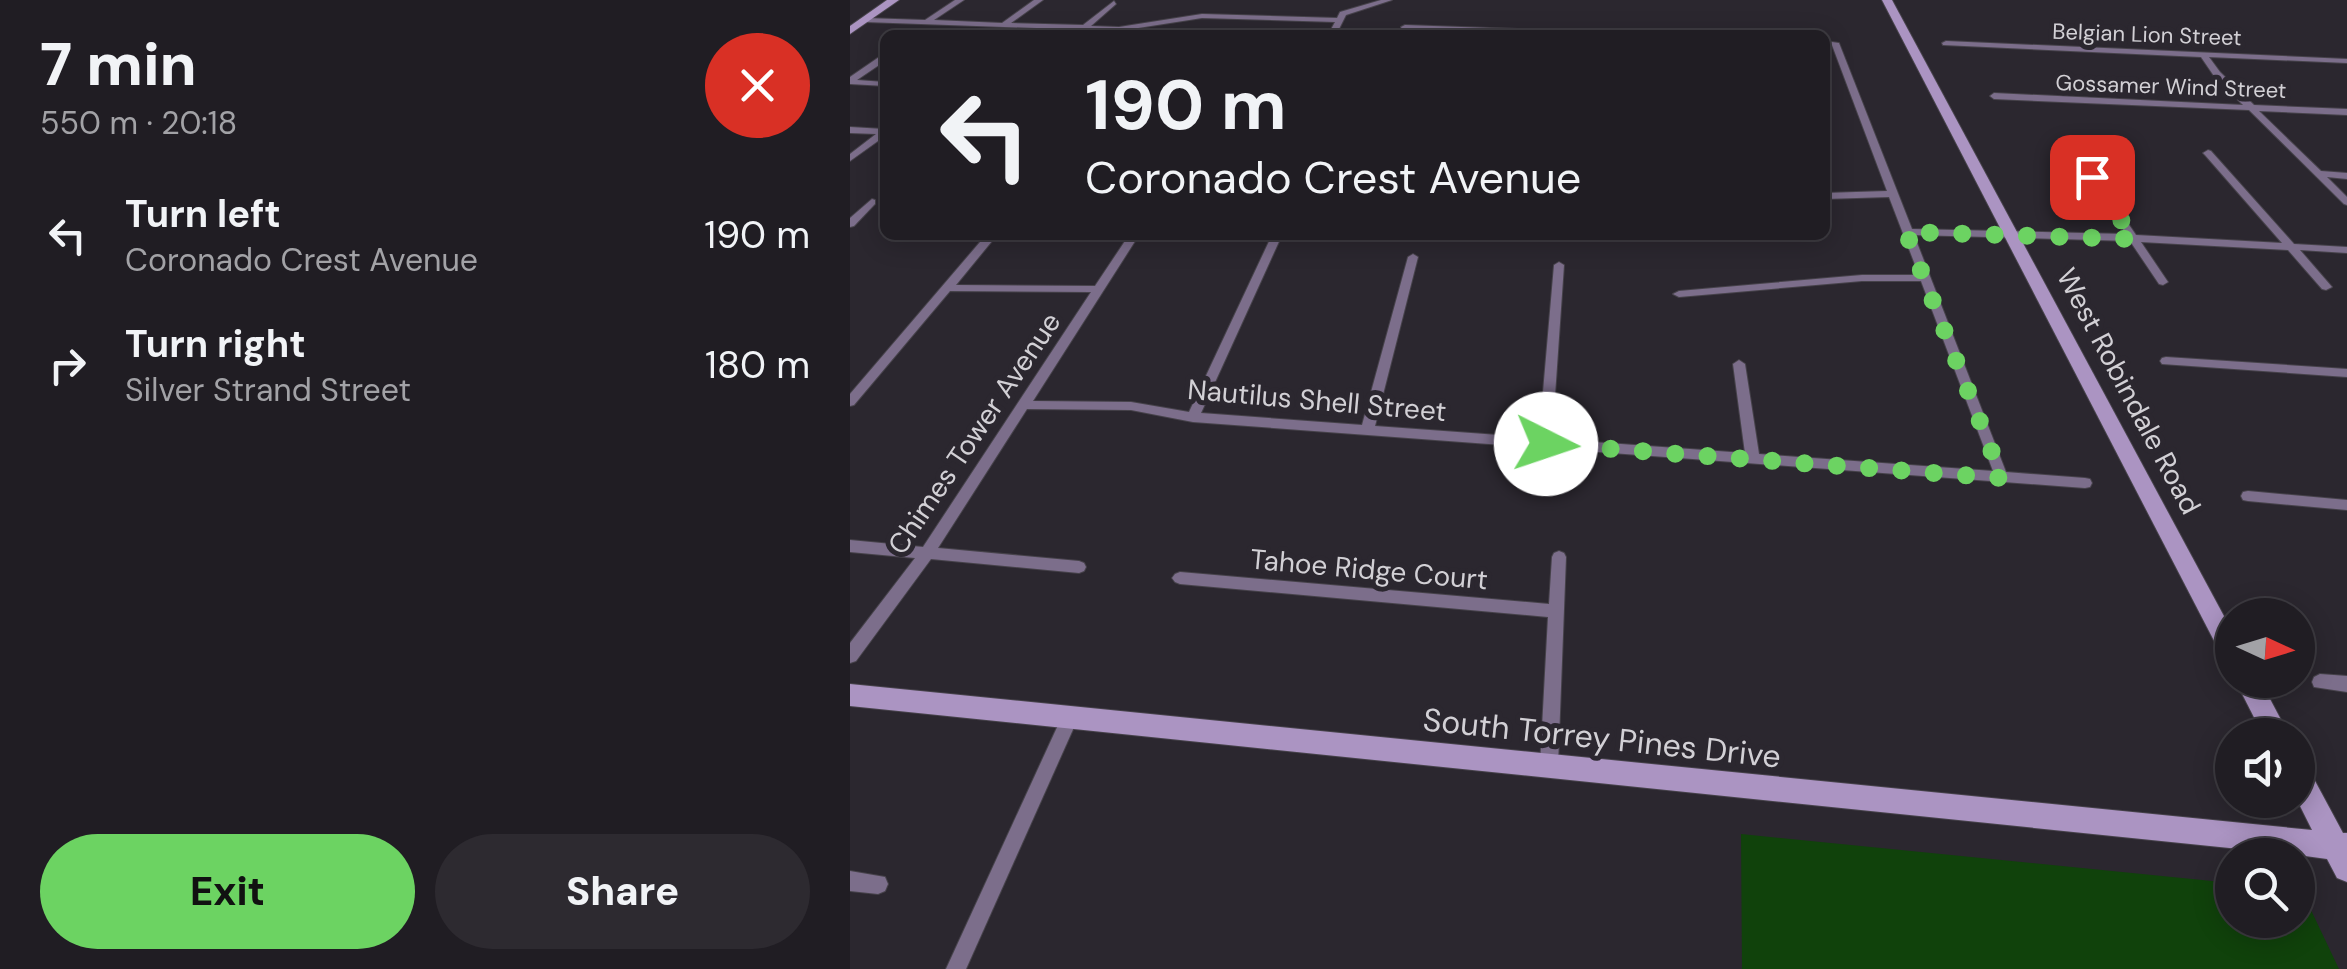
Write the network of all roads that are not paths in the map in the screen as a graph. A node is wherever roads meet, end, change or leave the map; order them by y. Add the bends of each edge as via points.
1 (894, 0) edge
2 (960, 0) edge
3 (1039, 0) edge
4 (1887, 0) edge
5 (1385, 2) edge
6 (1114, 3) dead end
7 (865, 20) junction
8 (1340, 20) junction
9 (926, 22) junction
10 (1002, 26) junction
11 (1405, 27) dead end
12 (1084, 28) junction
13 (1335, 30) edge
14 (1487, 30) edge
15 (850, 31) edge
16 (1830, 43) edge
17 (1946, 43) dead end
18 (2203, 54) junction
19 (880, 61) edge
20 (2347, 61) edge
21 (850, 81) edge
22 (880, 84) edge
23 (1994, 96) dead end
24 (2249, 107) junction
25 (2347, 112) edge
26 (850, 130) edge
27 (880, 132) edge
28 (880, 136) edge
29 (2070, 146) dead end
30 (2208, 153) dead end
31 (850, 158) edge
32 (2319, 174) junction
33 (2347, 176) edge
34 (1892, 194) junction
35 (1830, 196) edge
36 (872, 202) dead end
37 (2347, 202) edge
38 (850, 224) edge
39 (1906, 232) junction
40 (2008, 233) junction
41 (2134, 239) junction
42 (988, 240) edge
43 (1131, 240) edge
44 (1274, 240) edge
45 (2291, 246) junction
46 (2347, 250) edge
47 (1413, 257) dead end
48 (1559, 266) dead end
49 (1924, 278) junction
50 (2163, 282) dead end
51 (2326, 287) dead end
52 (947, 288) junction
53 (1098, 289) junction
54 (1680, 294) dead end
55 (2166, 361) dead end
56 (1738, 364) dead end
57 (2347, 373) edge
58 (850, 402) edge
59 (1024, 405) junction
60 (1193, 417) junction
61 (1367, 430) junction
62 (1546, 444) junction
63 (1753, 459) junction
64 (2002, 478) junction
65 (2085, 484) dead end
66 (2248, 496) dead end
67 (2347, 505) edge
68 (850, 546) edge
69 (926, 553) junction
70 (1559, 556) dead end
71 (1079, 566) dead end
72 (1180, 578) dead end
73 (1554, 611) junction
74 (2215, 622) edge
75 (850, 656) edge
76 (2320, 682) dead end
77 (2347, 684) edge
78 (850, 695) edge
79 (1071, 716) junction
80 (1550, 765) junction
81 (2315, 804) edge
82 (2343, 853) edge
83 (850, 881) edge
84 (878, 884) dead end
85 (956, 969) edge

1 - 7 main road
2 - 9 street
3 - 10 street
4 - 40 main road, West Robindale Road
5 - 8 street via 1356,8
6 - 12 street
7 - 9 street
7 - 15 main road
8 - 12 street via 1202,16 1128,29
8 - 13 street
9 - 10 street
10 - 12 street
11 - 14 street
16 - 34 street
17 - 18 street, Belgian Lion Street
18 - 20 street, Belgian Lion Street
18 - 24 street
19 - 21 street
21 - 22 street
23 - 24 street, Gossamer Wind Street
24 - 25 street, Gossamer Wind Street
24 - 32 street
26 - 27 street
28 - 31 street
29 - 41 street
30 - 45 street
32 - 33 street
32 - 37 street
34 - 35 street
34 - 39 street
36 - 38 street
39 - 40 street
39 - 49 street
40 - 41 street
40 - 74 main road, West Robindale Road
41 - 45 street
41 - 50 street
42 - 52 street
43 - 53 street, Chimes Tower Avenue
44 - 60 street
45 - 46 street
45 - 51 street
47 - 61 street
48 - 62 street
49 - 54 street
49 - 64 street
52 - 53 street
52 - 58 street
53 - 59 street, Chimes Tower Avenue
55 - 57 street
56 - 63 street
59 - 60 street, Nautilus Shell Street via 1131,406
59 - 69 street, Chimes Tower Avenue
60 - 61 street, Nautilus Shell Street
61 - 62 street, Nautilus Shell Street
62 - 63 street, Nautilus Shell Street
63 - 64 street, Nautilus Shell Street
64 - 65 street, Nautilus Shell Street
66 - 67 street
68 - 69 street
69 - 71 street
69 - 75 street, Chimes Tower Avenue
70 - 73 street
72 - 73 street, Tahoe Ridge Court
73 - 80 street
76 - 77 street
78 - 79 main road, South Torrey Pines Drive
79 - 80 main road, South Torrey Pines Drive
79 - 85 street
80 - 82 main road, South Torrey Pines Drive
81 - 82 main road
83 - 84 street

